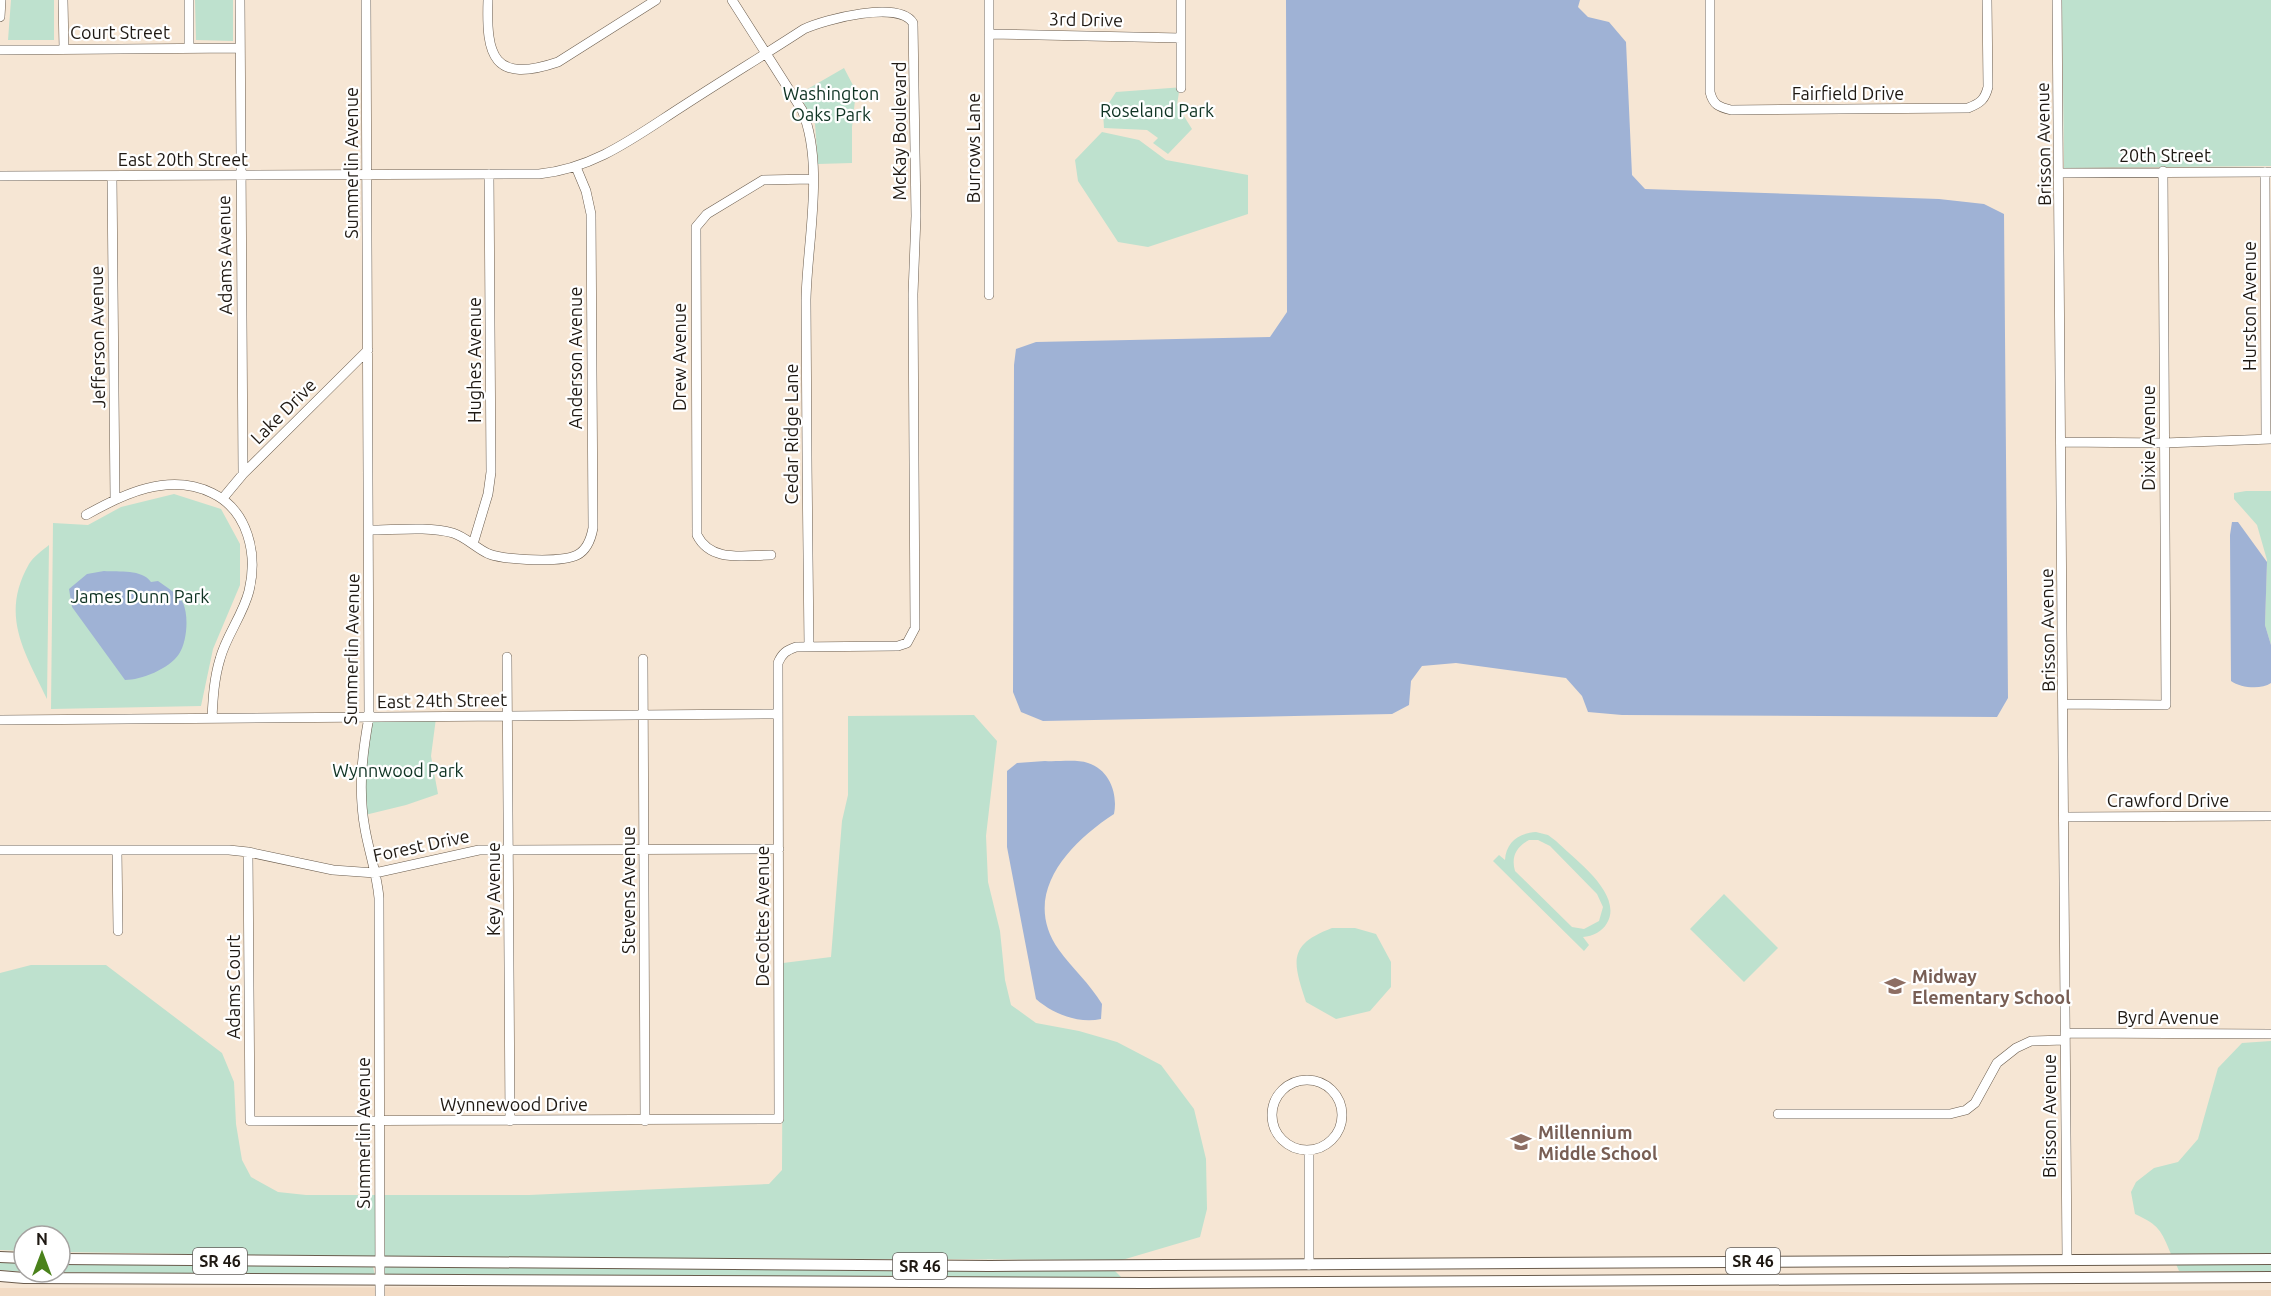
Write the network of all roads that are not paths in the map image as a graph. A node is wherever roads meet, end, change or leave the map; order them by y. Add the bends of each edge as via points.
1 (1, 0) edge
2 (63, 0) edge
3 (189, 0) edge
4 (240, 0) edge
5 (366, 0) edge
6 (488, 0) edge
7 (656, 0) edge
8 (732, 0) edge
9 (989, 0) edge
10 (1181, 0) edge
11 (1710, 0) edge
12 (1987, 0) edge
13 (2057, 0) edge
14 (0, 17) edge
15 (989, 34) junction
16 (1181, 38) junction
17 (189, 48) junction
18 (240, 48) junction
19 (64, 49) junction
20 (0, 50) edge
21 (766, 53) junction
22 (1181, 88) dead end
23 (576, 167) junction
24 (2163, 171) junction
25 (2268, 172) edge
26 (2060, 173) junction
27 (367, 174) junction
28 (489, 174) junction
29 (240, 175) junction
30 (0, 176) edge
31 (112, 176) junction
32 (812, 178) junction
33 (989, 295) dead end
34 (368, 350) junction
35 (2268, 439) edge
36 (2061, 442) junction
37 (2164, 443) junction
38 (243, 474) junction
39 (223, 498) junction
40 (115, 499) junction
41 (86, 515) dead end
42 (369, 530) junction
43 (473, 544) junction
44 (771, 555) dead end
45 (809, 647) junction
46 (507, 657) dead end
47 (643, 659) dead end
48 (2064, 704) junction
49 (643, 714) junction
50 (777, 714) junction
51 (507, 715) junction
52 (369, 717) junction
53 (212, 718) junction
54 (0, 720) edge
55 (2271, 816) edge
56 (2065, 817) junction
57 (645, 848) junction
58 (509, 849) junction
59 (779, 849) junction
60 (0, 850) edge
61 (117, 850) junction
62 (248, 852) junction
63 (375, 873) junction
64 (118, 932) dead end
65 (2271, 1034) edge
66 (2066, 1037) junction
67 (1778, 1114) dead end
68 (778, 1119) joint
69 (250, 1121) joint
70 (380, 1121) junction
71 (510, 1121) junction
72 (645, 1121) junction
73 (1309, 1151) junction
74 (72, 1259) edge
75 (2067, 1259) junction
76 (2271, 1259) edge
77 (380, 1262) junction
78 (1309, 1266) junction
79 (0, 1276) edge
80 (2271, 1276) edge
81 (380, 1280) junction
82 (380, 1296) edge

1 - 14 street
2 - 19 street
3 - 17 street
4 - 18 street, Adams Avenue
5 - 27 street, Summerlin Avenue
6 - 7 street via 487,29 494,57 505,66 523,69 558,62
8 - 21 street, Cedar Ridge Lane
9 - 15 street, Burrows Lane
10 - 16 street
11 - 12 street, Fairfield Drive via 1710,92 1718,106 1731,110 1968,108 1980,104 1988,87
13 - 26 street, Brisson Avenue
15 - 16 street, 3rd Drive
15 - 33 street, Burrows Lane
16 - 22 street
17 - 18 street, Court Street
17 - 19 street, Court Street
18 - 29 street, Adams Avenue
19 - 20 street, Court Street
21 - 23 street, McKay Boulevard via 612,150
21 - 32 street, Cedar Ridge Lane via 808,125
21 - 45 street, McKay Boulevard via 824,20 879,8 903,12 914,30 915,628 907,643 898,646
23 - 28 street, McKay Boulevard via 539,174
23 - 43 street, Anderson Avenue via 589,203 591,226 591,539 577,555 522,560 488,553
24 - 25 street, 20th Street
24 - 26 street, 20th Street
24 - 37 street, Dixie Avenue
25 - 35 street, Hurston Avenue
26 - 36 street, Brisson Avenue
27 - 28 street, McKay Boulevard
27 - 29 street, East 20th Street
27 - 34 street, Summerlin Avenue
28 - 43 street, Hughes Avenue via 491,472
29 - 31 street, East 20th Street
29 - 38 street, Adams Avenue
30 - 31 street, East 20th Street
31 - 40 street, Jefferson Avenue
32 - 44 street, Drew Avenue via 763,180 707,214 696,227 697,535 707,550 715,554
32 - 45 street, Cedar Ridge Lane via 806,297
34 - 38 street, Lake Drive
34 - 42 street, Summerlin Avenue
35 - 37 street
36 - 37 street
36 - 48 street, Brisson Avenue
37 - 48 street, Dixie Avenue via 2166,705
38 - 39 street, Lake Drive
39 - 40 street via 182,485 160,485
39 - 53 street via 239,513 249,535 251,570 249,591 220,657
40 - 41 street
42 - 43 street via 435,530 455,534
42 - 52 street, Summerlin Avenue
45 - 50 street, McKay Boulevard via 796,646 781,655
46 - 51 street, Key Avenue
47 - 49 street, Stevens Avenue
48 - 56 street, Brisson Avenue
49 - 50 street, East 24th Street
49 - 51 street, East 24th Street
49 - 57 street, Stevens Avenue
50 - 59 street, DeCottes Avenue
51 - 52 street, East 24th Street
51 - 58 street, Key Avenue
52 - 53 street, East 24th Street
52 - 63 street, Summerlin Avenue via 361,766 361,807
53 - 54 street, East 24th Street
55 - 56 street, Crawford Drive
56 - 66 street, Brisson Avenue
57 - 58 street, Forest Drive
57 - 59 street, Forest Drive
57 - 72 street, Stevens Avenue
58 - 63 street, Forest Drive via 479,850
58 - 71 street, Key Avenue
59 - 68 street, DeCottes Avenue
60 - 61 street, Forest Drive
61 - 62 street, Forest Drive
61 - 64 street
62 - 63 street, Forest Drive via 333,870
62 - 69 street, Adams Court
63 - 70 street, Summerlin Avenue via 379,898
65 - 66 street, Byrd Avenue
66 - 67 street, Byrd Avenue via 2031,1041 2016,1048 1997,1063 1976,1103 1966,1110 1950,1114
66 - 75 street, Brisson Avenue
68 - 72 street, Wynnewood Drive
69 - 70 street, Wynnewood Drive
70 - 71 street, Wynnewood Drive
70 - 77 street, Summerlin Avenue
71 - 72 street, Wynnewood Drive
73 - 73 street via 1332,1140 1343,1115 1332,1090 1307,1080 1282,1090 1272,1115 1282,1140
73 - 78 street
74 - 77 main road, SR 46
75 - 76 main road, SR 46
75 - 78 main road, SR 46
77 - 78 main road, SR 46
77 - 81 street, Summerlin Avenue
79 - 81 main road, SR 46
80 - 81 main road, SR 46 via 1429,1283
81 - 82 street, Summerlin Avenue

